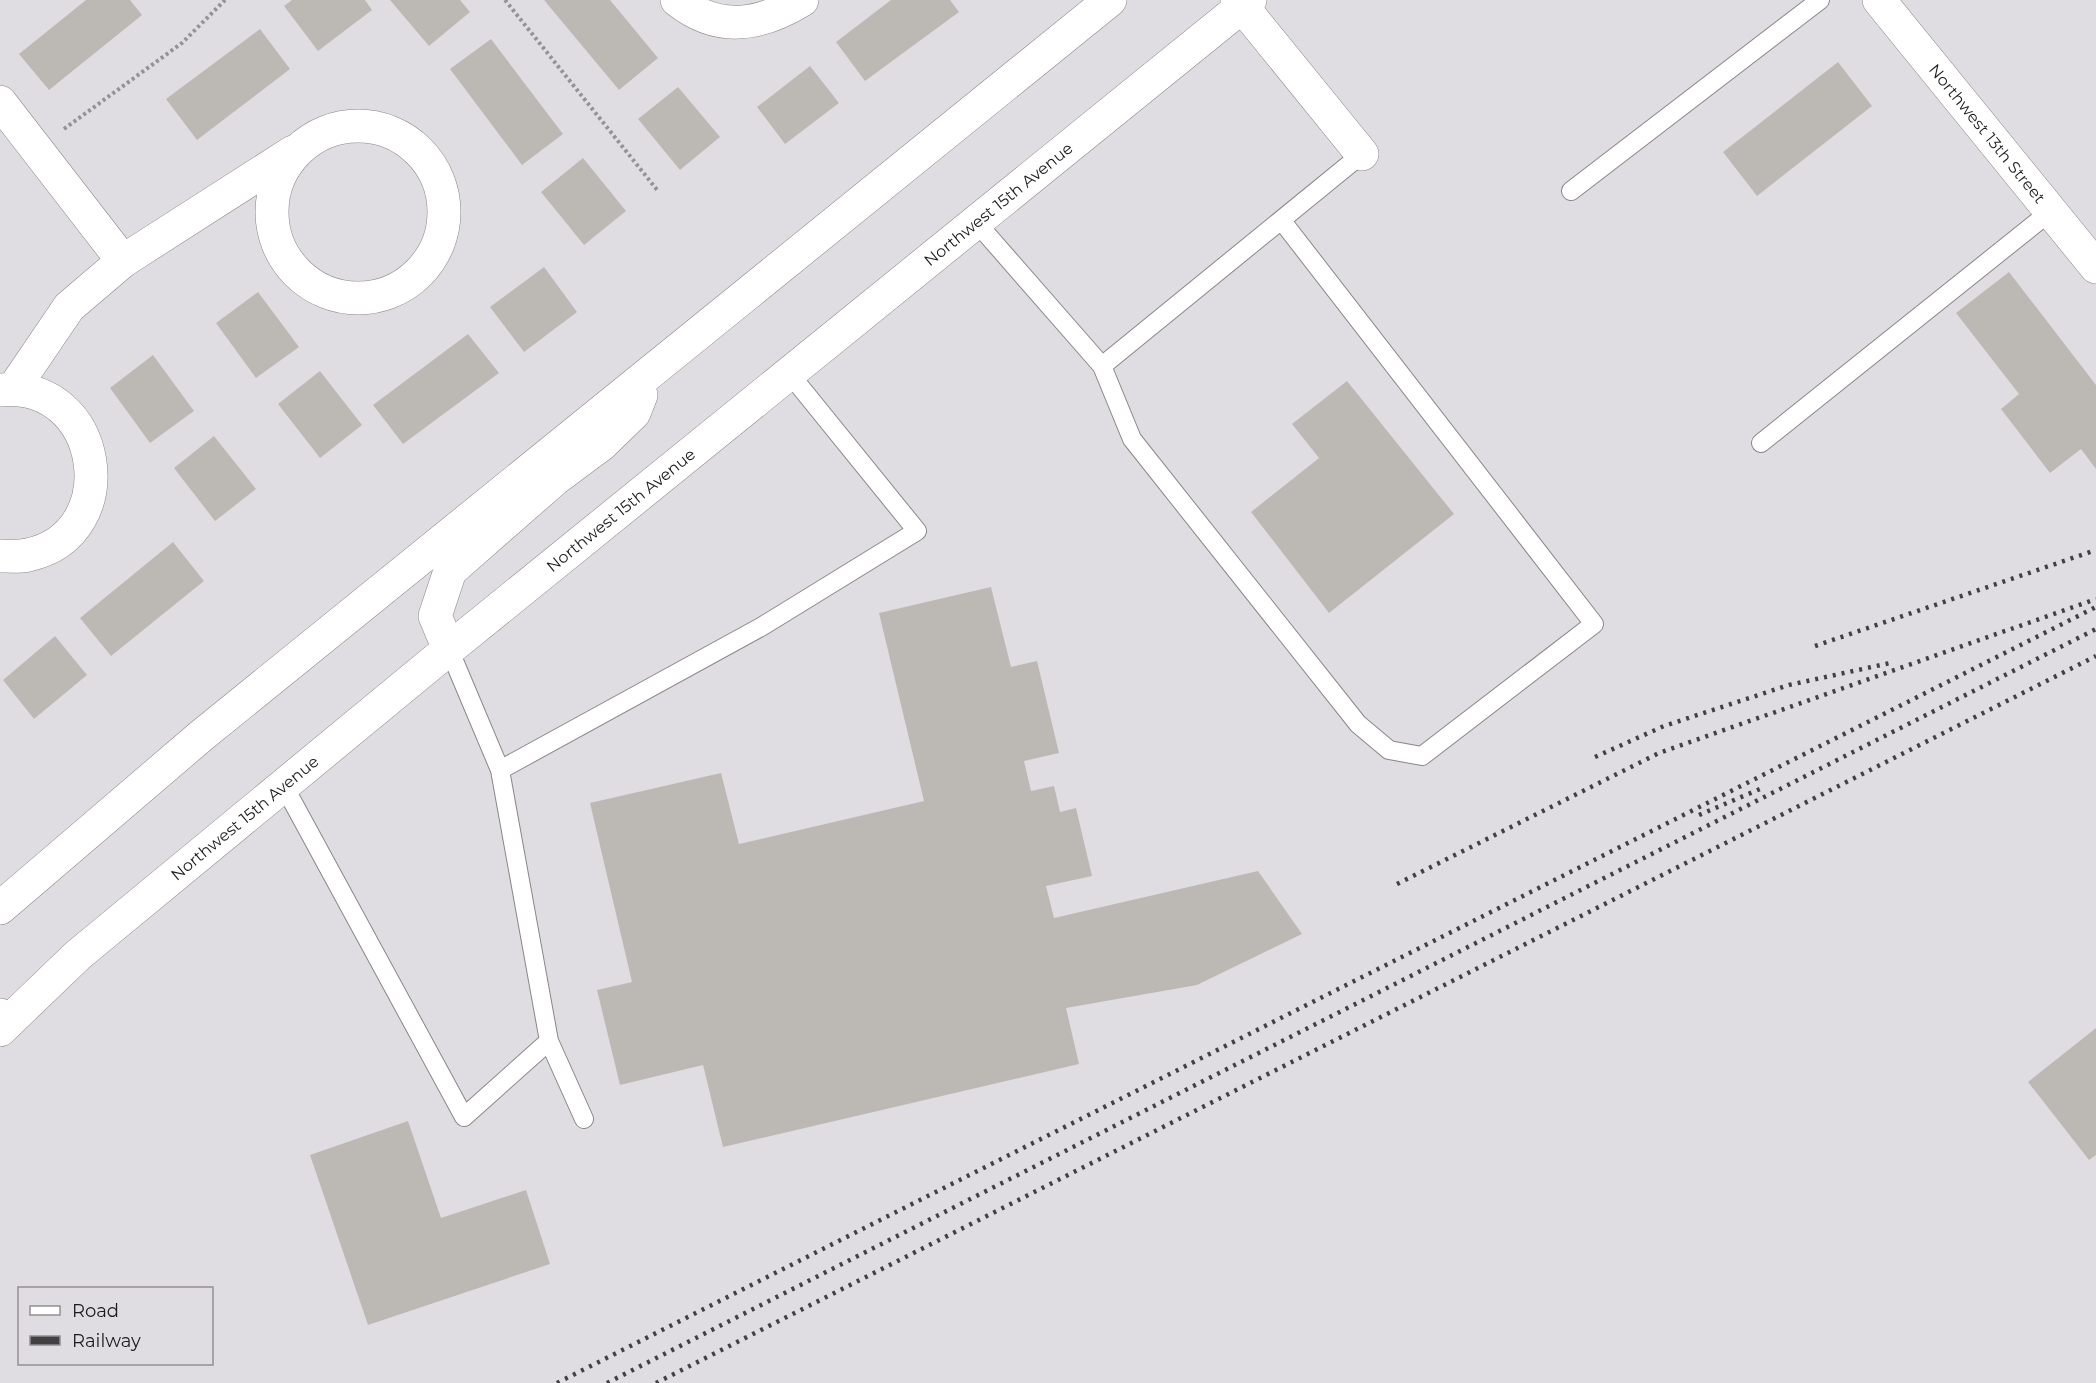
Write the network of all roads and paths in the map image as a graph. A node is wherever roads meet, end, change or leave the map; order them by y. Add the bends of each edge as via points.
1 (225, 0) edge
2 (505, 0) edge
3 (676, 0) edge
4 (802, 0) edge
5 (1110, 0) edge
6 (1820, 0) edge
7 (1879, 0) edge
8 (1243, 2) edge
9 (0, 102) edge
10 (64, 129) dead end
11 (319, 134) junction
12 (1362, 154) joint
13 (658, 191) dead end
14 (1571, 191) dead end
15 (2051, 211) junction
16 (1281, 221) junction
17 (976, 222) junction
18 (123, 261) junction
19 (2096, 267) edge
20 (1102, 366) junction
21 (789, 373) junction
22 (649, 374) junction
23 (7, 389) edge
24 (1761, 443) dead end
25 (0, 556) edge
26 (449, 649) junction
27 (500, 770) junction
28 (284, 786) junction
29 (0, 908) edge
30 (2, 1022) edge
31 (549, 1041) junction
32 (584, 1119) dead end

1 - 10 path via 182,43
2 - 13 path
3 - 4 street via 708,18 744,23 777,15
5 - 22 street
6 - 14 lane
7 - 15 street, Northwest 13th Street
8 - 12 street
8 - 17 street, Northwest 15th Avenue
9 - 18 street
11 - 11 street via 347,126 376,128 404,139 430,167 439,184 444,213 439,242 425,267 403,286 378,297 350,298 322,292 299,276 282,254 272,227 272,200 280,173 296,150
11 - 18 street
12 - 16 lane
15 - 19 street, Northwest 13th Street
15 - 24 lane
16 - 20 lane
16 - 20 lane via 1594,624 1422,756 1389,750 1358,724 1132,439
17 - 20 lane
17 - 21 street, Northwest 15th Avenue
18 - 23 street via 69,307
21 - 26 street, Northwest 15th Avenue
21 - 27 lane via 917,531 761,627
22 - 26 street via 634,413 450,571 435,616
22 - 29 street via 201,736
23 - 25 street via 40,395 65,410 83,434 92,479 85,508 69,532 45,549 27,555
26 - 27 lane
26 - 28 street, Northwest 15th Avenue
27 - 31 lane
28 - 30 street, Northwest 15th Avenue
28 - 31 lane via 464,1117
31 - 32 lane

